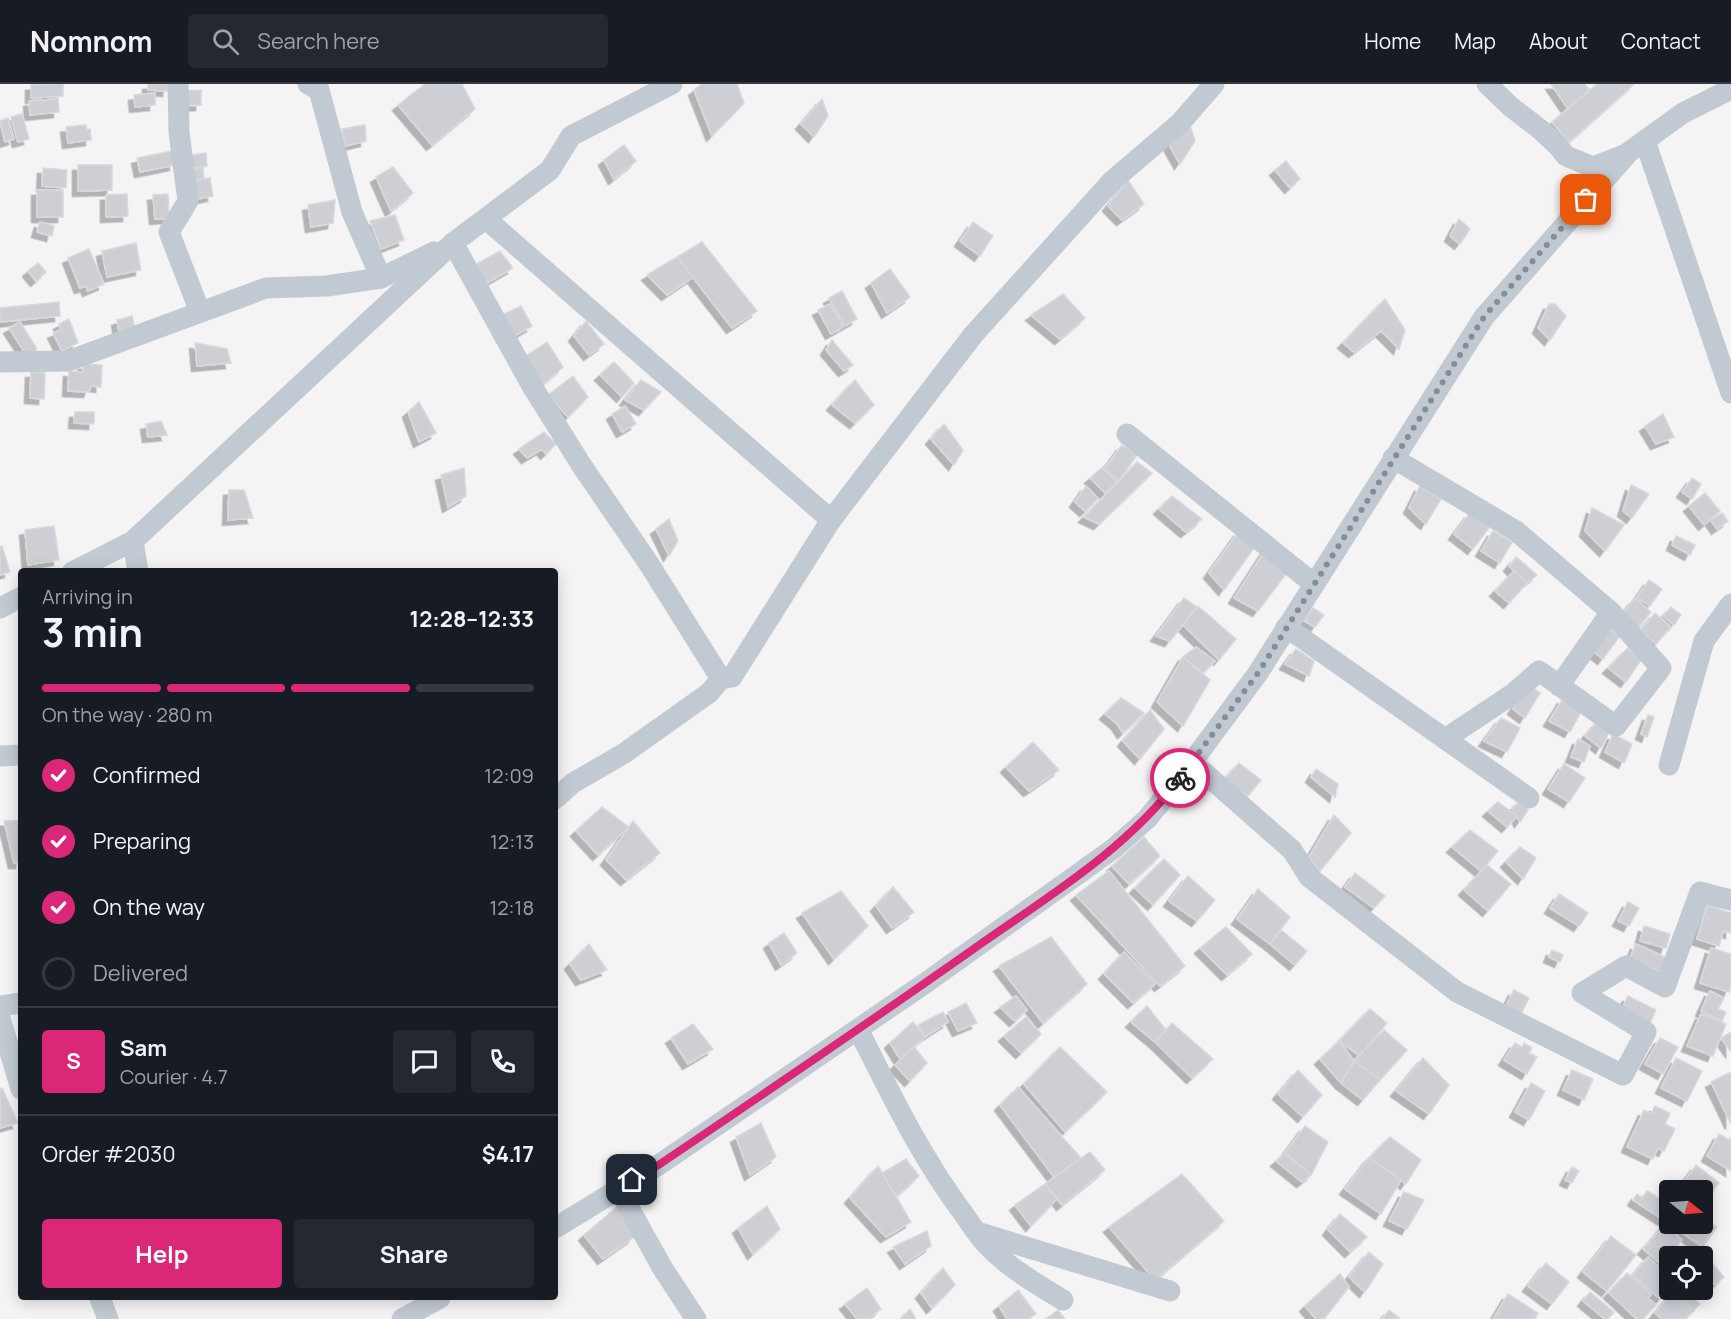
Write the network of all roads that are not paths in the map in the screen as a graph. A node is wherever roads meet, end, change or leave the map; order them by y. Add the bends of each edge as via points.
1 (178, 84) edge
2 (308, 84) edge
3 (672, 84) edge
4 (1214, 84) edge
5 (1486, 84) edge
6 (1731, 89) edge
7 (1637, 146) junction
8 (486, 219) junction
9 (453, 243) junction
10 (381, 278) junction
11 (200, 312) junction
12 (0, 362) edge
13 (1731, 393) edge
14 (1127, 434) dead end
15 (1393, 458) junction
16 (831, 520) junction
17 (133, 541) junction
18 (80, 568) edge
19 (137, 568) edge
20 (1312, 586) junction
21 (18, 599) edge
22 (1731, 604) edge
23 (0, 608) edge
24 (1611, 612) junction
25 (1286, 627) junction
26 (721, 679) junction
27 (1559, 686) junction
28 (1444, 739) junction
29 (18, 754) edge
30 (0, 756) edge
31 (1192, 762) junction
32 (1669, 765) dead end
33 (558, 796) edge
34 (1529, 798) dead end
35 (1731, 900) edge
36 (18, 1003) edge
37 (0, 1006) edge
38 (0, 1018) edge
39 (858, 1029) junction
40 (18, 1078) edge
41 (618, 1188) junction
42 (558, 1226) edge
43 (977, 1232) junction
44 (1170, 1291) dead end
45 (101, 1300) edge
46 (434, 1300) edge
47 (1063, 1300) dead end
48 (407, 1310) edge
49 (108, 1319) edge
50 (696, 1319) edge

1 - 11 street via 179,132 188,201 169,232
2 - 10 street via 319,90 352,212
3 - 8 street via 571,136 550,170
4 - 16 street via 1180,123 1112,181 973,335
5 - 7 street via 1566,156 1593,167
6 - 7 street via 1683,113
7 - 13 street
7 - 15 street via 1484,317
8 - 9 street
8 - 16 street
9 - 10 street
9 - 17 street
9 - 26 street via 538,396
10 - 11 street via 327,286 266,288
11 - 12 street via 68,361
14 - 20 street
15 - 20 street
15 - 24 street via 1516,531
16 - 26 street via 732,677
17 - 18 street
17 - 19 street
20 - 25 street
21 - 23 street
22 - 32 street via 1704,641
24 - 27 street
24 - 27 street via 1661,668 1616,726
25 - 28 street
25 - 31 street via 1258,673
26 - 33 street via 710,693
27 - 28 street via 1539,671 1514,693
28 - 34 street
29 - 30 street
31 - 35 street via 1292,850 1310,877 1457,992 1623,1075 1646,1032 1582,993 1626,966 1665,987 1700,892
31 - 39 street via 1147,819 1113,849
36 - 37 street
38 - 40 street
39 - 41 street via 660,1164
39 - 43 street via 912,1135
41 - 42 street
41 - 50 street
43 - 44 street
43 - 47 street via 1021,1275
45 - 49 street
46 - 48 street

